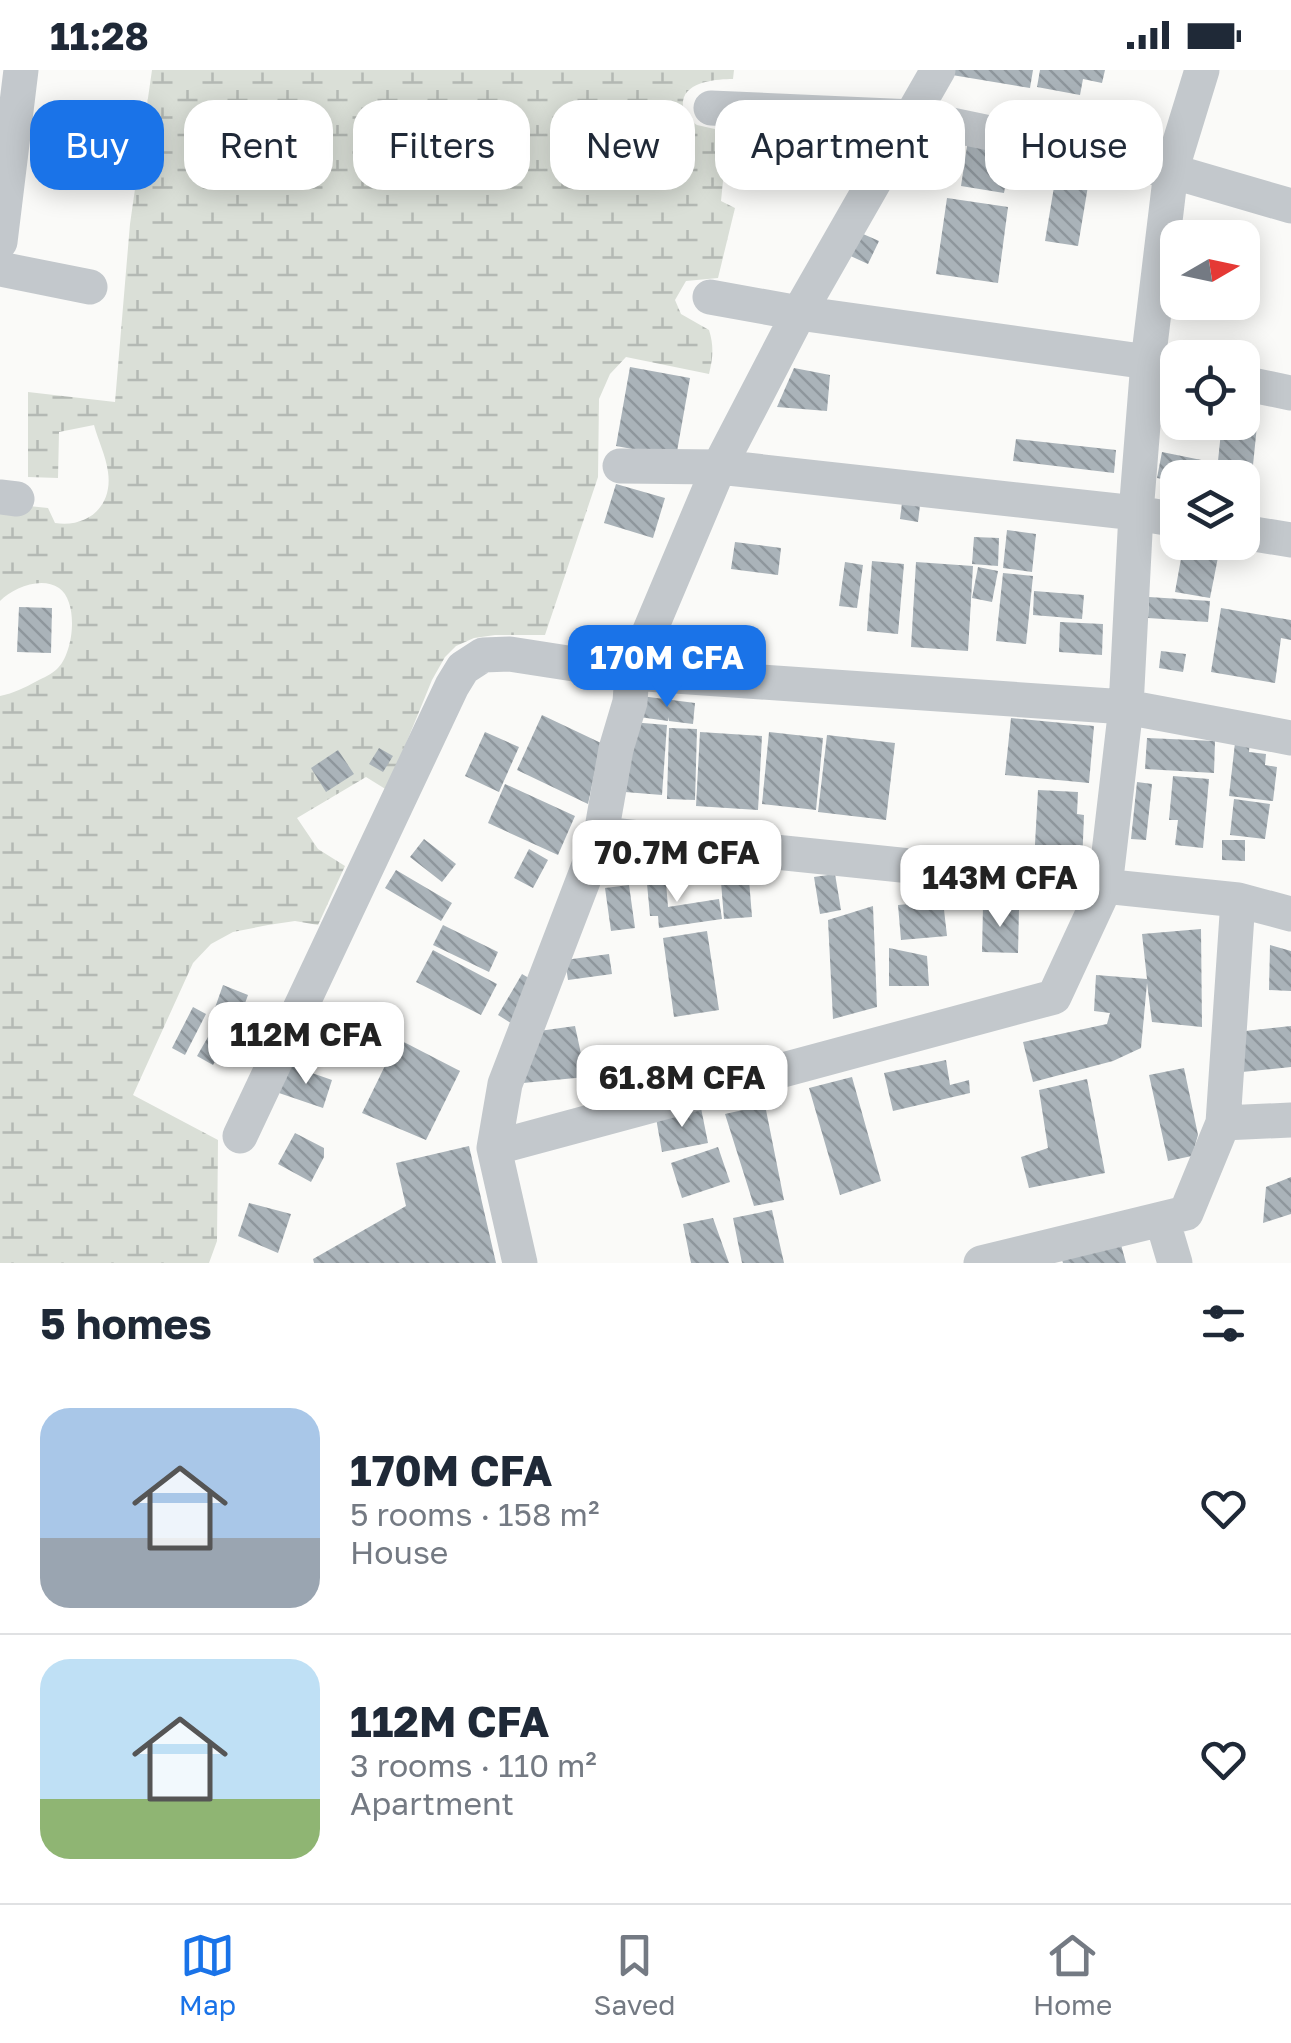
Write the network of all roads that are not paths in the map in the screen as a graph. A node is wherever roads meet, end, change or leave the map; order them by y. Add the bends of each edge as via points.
1 (21, 70) edge
2 (938, 70) edge
3 (1202, 70) edge
4 (922, 100) edge
5 (710, 108) dead end
6 (715, 108) edge
7 (965, 128) edge
8 (1171, 171) junction
9 (871, 190) edge
10 (1291, 206) edge
11 (0, 242) edge
12 (0, 269) edge
13 (90, 288) dead end
14 (710, 297) dead end
15 (799, 313) junction
16 (1164, 340) edge
17 (1160, 365) edge
18 (1160, 381) edge
19 (1260, 387) edge
20 (1291, 393) edge
21 (620, 466) dead end
22 (719, 467) junction
23 (1136, 513) junction
24 (1160, 517) edge
25 (1260, 535) edge
26 (1291, 540) edge
27 (632, 673) junction
28 (1126, 707) junction
29 (1291, 738) edge
30 (601, 834) junction
31 (1104, 887) junction
32 (1238, 900) junction
33 (1291, 914) edge
34 (1291, 1120) edge
35 (1223, 1123) junction
36 (240, 1136) dead end
37 (494, 1148) junction
38 (1162, 1219) junction
39 (520, 1263) edge
40 (981, 1263) edge
41 (1176, 1263) edge

1 - 11 street
2 - 4 street
3 - 8 street
5 - 6 street
7 - 8 street
8 - 10 street
8 - 16 street
9 - 15 street
12 - 13 street
14 - 15 street
15 - 17 street
15 - 22 street
18 - 23 street
19 - 20 street
21 - 22 street
22 - 23 street
22 - 27 street
23 - 24 street
23 - 28 street
25 - 26 street
27 - 28 street
27 - 30 street
27 - 36 street via 510,654 483,656 463,668
28 - 29 street
28 - 31 street
30 - 31 street
30 - 37 street via 505,1084
31 - 32 street
31 - 37 street via 1054,997
32 - 33 street
32 - 35 street
34 - 35 street
35 - 38 street via 1186,1213
37 - 39 street
38 - 40 street
38 - 41 street

